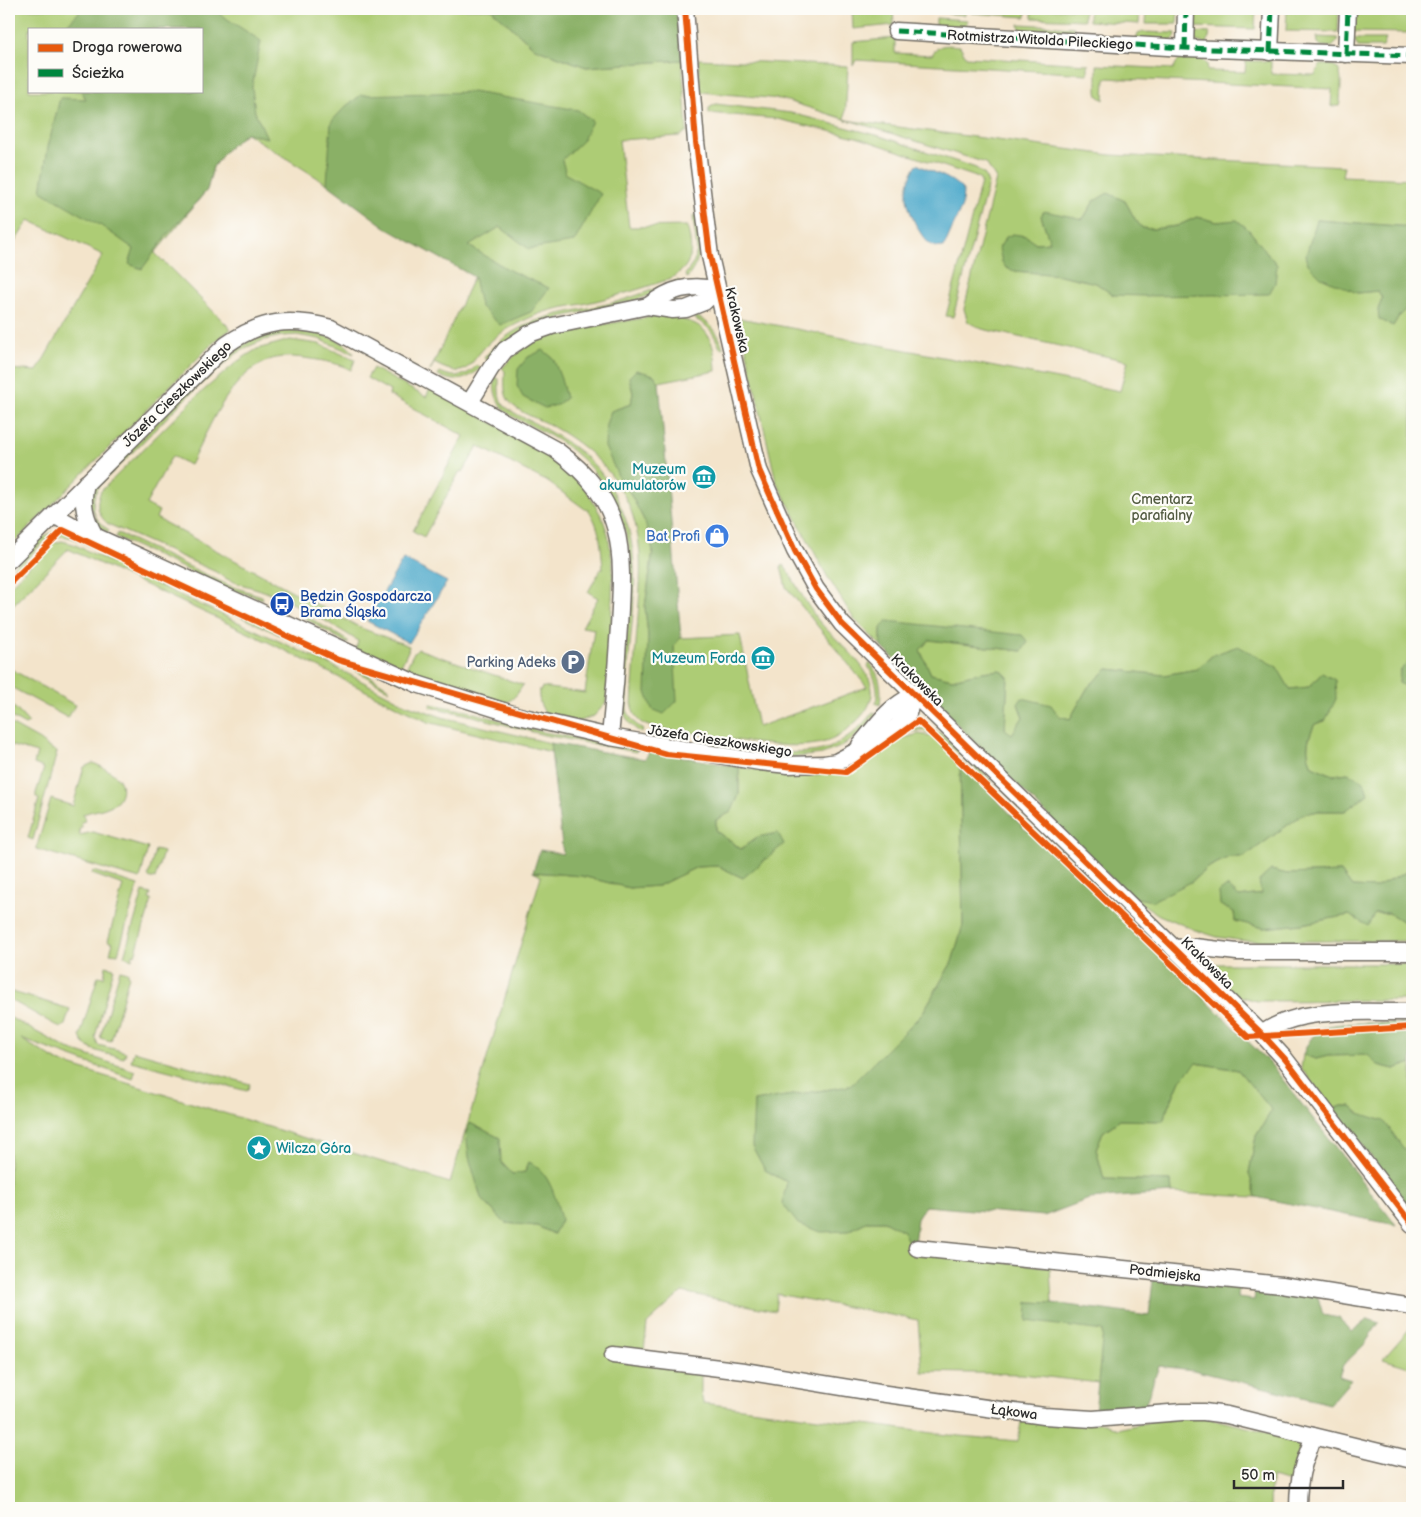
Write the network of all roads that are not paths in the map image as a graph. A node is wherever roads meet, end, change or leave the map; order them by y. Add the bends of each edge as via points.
1 (685, 9) edge
2 (1186, 9) edge
3 (1272, 9) edge
4 (1348, 9) edge
5 (896, 31) dead end
6 (1185, 48) junction
7 (1270, 52) junction
8 (1346, 54) junction
9 (1412, 56) edge
10 (717, 290) junction
11 (470, 402) junction
12 (86, 483) junction
13 (54, 515) junction
14 (95, 536) junction
15 (9, 560) edge
16 (914, 695) junction
17 (610, 737) junction
18 (1174, 948) junction
19 (1412, 952) edge
20 (1412, 1012) edge
21 (1262, 1034) junction
22 (1412, 1224) edge
23 (917, 1248) dead end
24 (1412, 1306) edge
25 (613, 1355) dead end
26 (1313, 1436) junction
27 (1412, 1460) edge
28 (1298, 1508) edge

1 - 10 street, Krakowska via 696,142
2 - 6 street
3 - 7 street
4 - 8 street
5 - 6 street, Rotmistrza Witolda Pileckiego
6 - 7 street, Rotmistrza Witolda Pileckiego
7 - 8 street, Rotmistrza Witolda Pileckiego
8 - 9 street, Rotmistrza Witolda Pileckiego
10 - 11 street via 704,302 686,309 648,306 552,326 529,334 505,350
10 - 16 street, Krakowska via 759,470 795,551 842,624
11 - 12 street, Józefa Cieszkowskiego via 331,328 299,322 273,323 244,333 226,345
11 - 17 street, Józefa Cieszkowskiego via 572,462 595,486 612,518 622,560
12 - 13 street, Józefa Cieszkowskiego
12 - 14 street via 83,504
13 - 14 street, Józefa Cieszkowskiego
13 - 15 street, Józefa Cieszkowskiego
14 - 17 street, Józefa Cieszkowskiego via 417,684 519,716
16 - 17 street, Józefa Cieszkowskiego via 908,713 882,737 836,762 810,766
16 - 18 street, Krakowska
18 - 19 street via 1194,946 1249,953
18 - 21 street, Krakowska
20 - 21 street via 1320,1014 1276,1025
21 - 22 street, Krakowska via 1285,1059
23 - 24 street, Podmiejska via 1282,1285
25 - 26 street, Łąkowa via 744,1371 1003,1411 1093,1419 1204,1412
26 - 27 street, Łąkowa
26 - 28 street via 1298,1491

